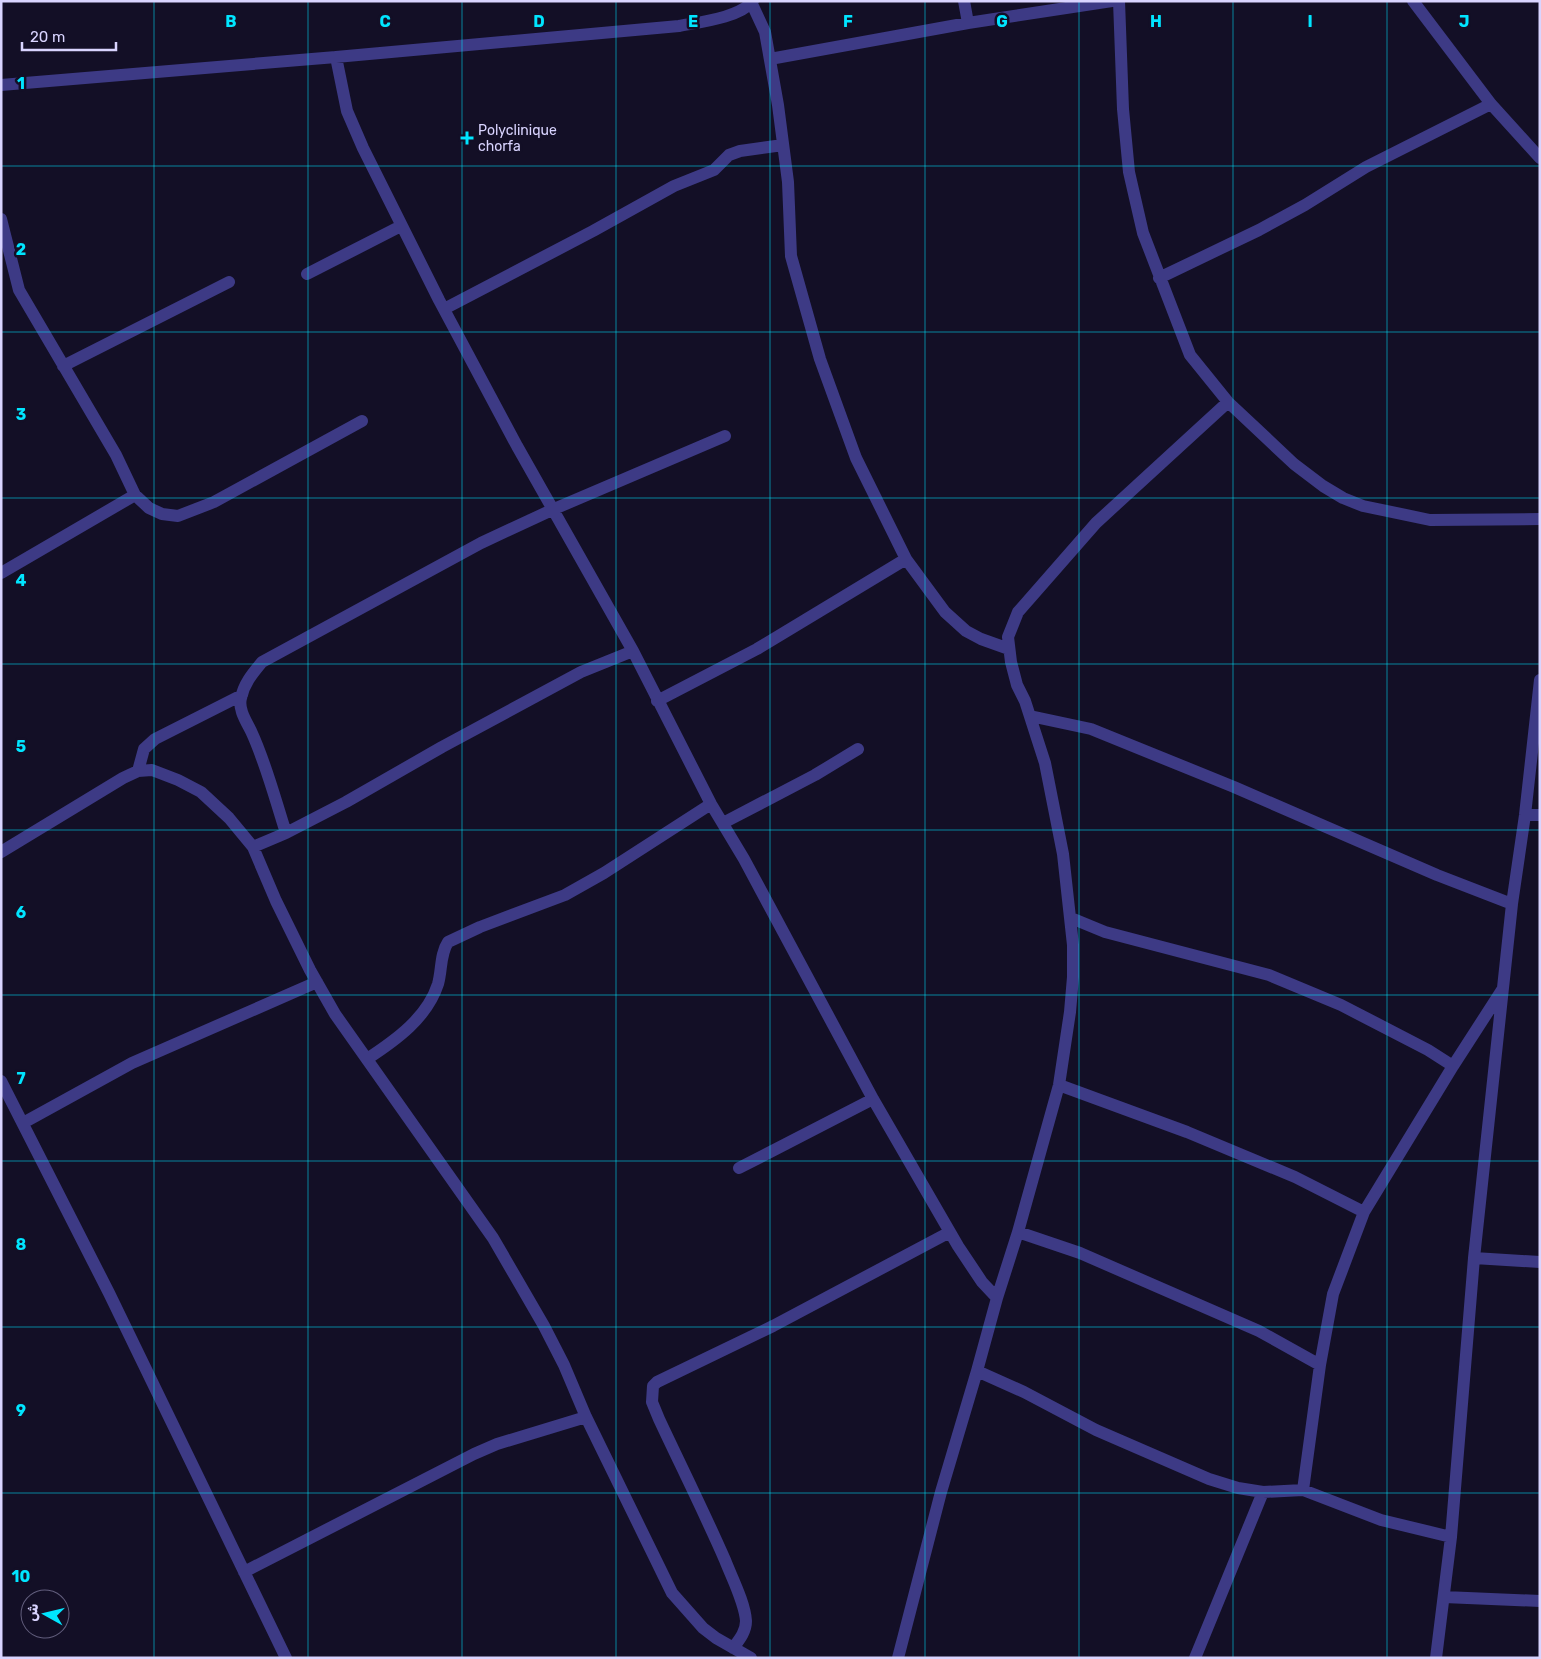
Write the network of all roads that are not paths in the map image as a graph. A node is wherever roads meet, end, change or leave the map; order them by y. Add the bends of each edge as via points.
1 (964, 1) edge
2 (1112, 1) edge
3 (1119, 1) edge
4 (1413, 1) edge
5 (752, 2) edge
6 (968, 23) junction
7 (336, 57) junction
8 (770, 59) junction
9 (1, 85) edge
10 (1491, 104) junction
11 (784, 145) junction
12 (1540, 158) edge
13 (1, 219) edge
14 (401, 226) junction
15 (307, 274) dead end
16 (1159, 278) junction
17 (230, 282) dead end
18 (444, 309) junction
19 (63, 366) junction
20 (1228, 402) junction
21 (362, 421) dead end
22 (725, 436) dead end
23 (135, 495) junction
24 (554, 509) junction
25 (1540, 519) edge
26 (906, 559) junction
27 (1, 573) edge
28 (1009, 649) junction
29 (633, 651) junction
30 (1540, 680) edge
31 (242, 695) junction
32 (657, 701) junction
33 (1030, 716) junction
34 (858, 749) dead end
35 (138, 771) junction
36 (711, 804) junction
37 (1525, 815) junction
38 (1540, 815) edge
39 (723, 823) junction
40 (286, 833) junction
41 (253, 847) junction
42 (1, 852) edge
43 (1512, 904) junction
44 (1071, 918) junction
45 (317, 982) junction
46 (1503, 988) junction
47 (367, 1059) junction
48 (1453, 1066) junction
49 (1, 1082) edge
50 (1059, 1085) junction
51 (873, 1099) junction
52 (22, 1123) junction
53 (739, 1168) dead end
54 (1364, 1212) junction
55 (950, 1232) junction
56 (1018, 1232) junction
57 (1474, 1258) junction
58 (1540, 1262) edge
59 (997, 1298) junction
60 (1320, 1365) junction
61 (977, 1371) junction
62 (586, 1417) junction
63 (1303, 1490) junction
64 (1263, 1492) junction
65 (1451, 1537) junction
66 (244, 1572) junction
67 (1444, 1598) junction
68 (1540, 1600) edge
69 (733, 1648) junction
70 (286, 1658) edge
71 (751, 1658) edge
72 (898, 1658) edge
73 (1195, 1658) edge
74 (1436, 1658) edge

1 - 6 street
2 - 6 street
3 - 16 street via 1129,172 1143,233
4 - 10 street
5 - 7 street via 720,18 679,26
5 - 8 street via 765,32
6 - 8 street
7 - 9 street
7 - 14 street via 347,112
8 - 11 street
10 - 12 street
10 - 16 street via 1366,167 1259,230
11 - 18 street via 730,155 714,170 674,186
11 - 26 street via 792,256 820,360 856,458
13 - 19 street via 19,290
14 - 15 street
14 - 18 street
16 - 20 street via 1190,355
17 - 19 street
18 - 24 street
19 - 23 street via 116,455
20 - 25 street via 1294,464 1343,498 1363,506 1430,520
20 - 28 street via 1096,523 1018,612 1008,637
21 - 23 street via 214,502 178,516 149,508
22 - 24 street
23 - 27 street
24 - 29 street
24 - 31 street via 481,543 262,662 245,684
26 - 28 street via 946,612 966,631
26 - 32 street via 756,649
28 - 33 street via 1017,686
29 - 32 street
29 - 40 street via 580,672
30 - 37 street
31 - 35 street via 155,739 144,749
31 - 40 street via 242,712 254,736
32 - 36 street
33 - 43 street via 1091,729
33 - 44 street via 1053,802
34 - 39 street
35 - 41 street via 152,770 164,774 201,792
35 - 42 street
36 - 39 street
36 - 47 street via 565,895 448,942 442,953 438,981 430,1001 407,1029
37 - 38 street
37 - 43 street
39 - 51 street
40 - 41 street
41 - 45 street
43 - 46 street
44 - 48 street via 1114,934 1269,975 1341,1005
44 - 50 street via 1073,977
45 - 47 street
45 - 52 street via 132,1064
46 - 48 street
46 - 57 street
47 - 62 street via 493,1238 564,1365
48 - 54 street
49 - 52 street
50 - 54 street via 1187,1132 1278,1170
50 - 56 street
51 - 53 street
51 - 55 street
52 - 66 street via 109,1293
54 - 60 street via 1333,1294
55 - 59 street via 982,1282
55 - 69 street via 653,1386 652,1402 708,1520 744,1612 745,1628
56 - 59 street
56 - 60 street via 1080,1253 1258,1331
57 - 58 street
57 - 65 street
59 - 61 street
60 - 63 street
61 - 64 street via 1155,1457 1209,1479
61 - 72 street via 941,1492
62 - 66 street via 474,1454
62 - 69 street via 672,1593 703,1628
63 - 64 street
63 - 65 street via 1381,1520
64 - 73 street
65 - 67 street
66 - 70 street
67 - 68 street
67 - 74 street
69 - 71 street

